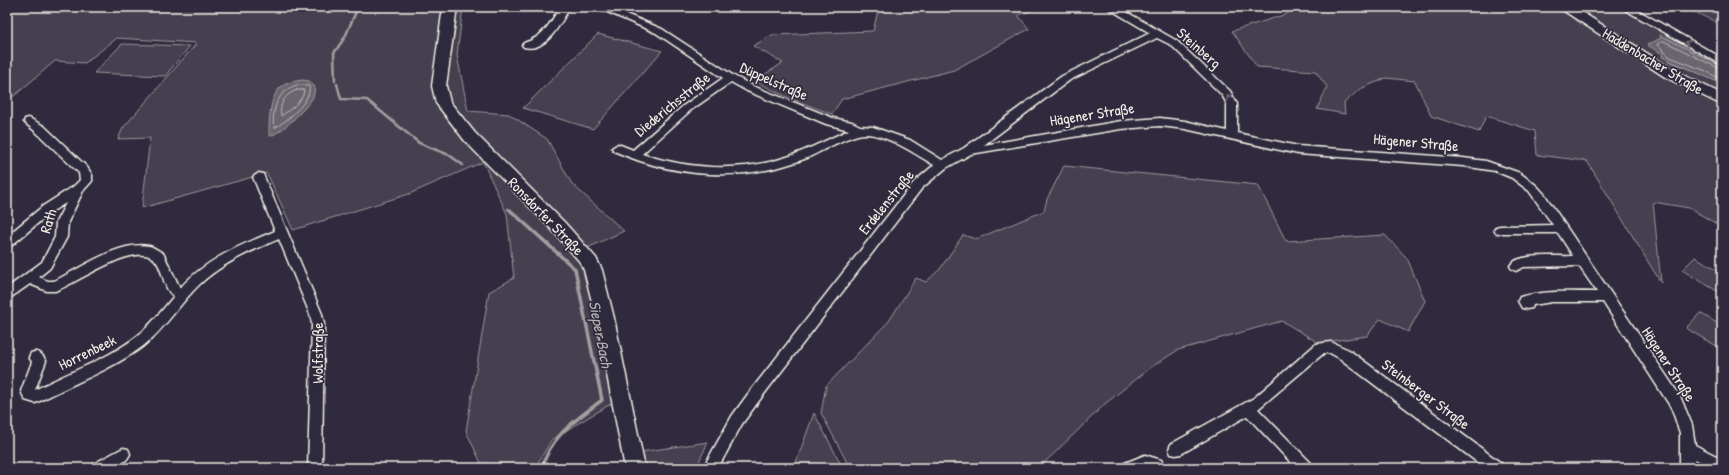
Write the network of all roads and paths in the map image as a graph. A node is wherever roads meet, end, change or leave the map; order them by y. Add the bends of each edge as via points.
1 (450, 7) edge
2 (565, 7) edge
3 (601, 7) edge
4 (1112, 7) edge
5 (1565, 7) edge
6 (1625, 7) edge
7 (1158, 34) junction
8 (527, 45) dead end
9 (1722, 62) edge
10 (730, 78) junction
11 (1722, 100) edge
12 (29, 122) dead end
13 (858, 130) junction
14 (1232, 136) junction
15 (618, 148) dead end
16 (968, 151) junction
17 (634, 155) junction
18 (942, 165) junction
19 (259, 177) dead end
20 (78, 189) junction
21 (1562, 229) junction
22 (1500, 230) dead end
23 (282, 233) junction
24 (7, 243) edge
25 (1583, 261) junction
26 (1516, 266) dead end
27 (29, 278) junction
28 (7, 295) edge
29 (182, 295) junction
30 (1606, 297) junction
31 (1527, 304) dead end
32 (36, 357) dead end
33 (1248, 408) junction
34 (1176, 449) dead end
35 (1688, 449) junction
36 (123, 454) dead end
37 (1157, 466) edge
38 (1722, 466) edge
39 (100, 468) edge
40 (315, 468) edge
41 (635, 468) edge
42 (710, 468) edge
43 (1130, 468) edge
44 (1306, 468) edge
45 (1496, 468) edge
46 (1687, 468) edge

1 - 41 main road, Ronsdorfer Straße via 439,86 443,103 465,132 587,258 593,270 605,318
2 - 8 street via 550,34 539,42
3 - 10 street, Düppelstraße via 659,31
4 - 7 street, Steinberg
5 - 11 main road, Haddenbacher Straße via 1670,74
9 -> 6 street
14 -> 7 street, Steinberg via 1232,104 1226,93 1181,48
7 - 16 street, Erdelenstraße via 1066,78
10 - 13 street, Düppelstraße via 808,113
10 - 17 street, Diederichsstraße via 687,108
12 - 20 street, Rath via 40,129 83,170 86,181
13 - 17 street, Diederichsstraße via 791,159 749,169 689,170
13 - 18 street, Düppelstraße via 869,130 906,143
14 - 16 street, Hägener Straße via 1180,124 1146,122
14 - 21 street, Hägener Straße via 1298,150 1463,162 1504,170 1518,175 1532,185
15 - 17 street, Diederichsstraße
16 - 18 street, Erdelenstraße
18 - 42 street, Erdelenstraße via 912,192 758,392 737,420
19 - 23 street, Wolfstraße
20 - 24 street, Rath via 47,209
20 - 27 street, Rath via 62,222 61,237 57,246 46,264
21 - 22 street
21 - 25 street, Hägener Straße
23 - 29 street, Horrenbeek via 217,264
23 - 40 street, Wolfstraße via 312,303 318,324
25 - 26 street via 1521,262
25 - 30 street, Hägener Straße
27 - 28 street, Rath
27 - 29 street via 47,286 55,286 123,253 143,250 159,256 175,291
29 - 32 street, Horrenbeek via 157,326 138,343 35,397 30,396 28,391 39,361
30 - 31 street via 1546,297 1524,300
30 - 35 street, Hägener Straße via 1683,415 1688,430
33 - 34 street
33 - 44 street
33 - 45 street, Steinberger Straße via 1267,395 1321,348 1329,346
35 - 38 street
35 - 46 street, Hägener Straße
36 - 39 street
37 - 43 street via 1145,461

